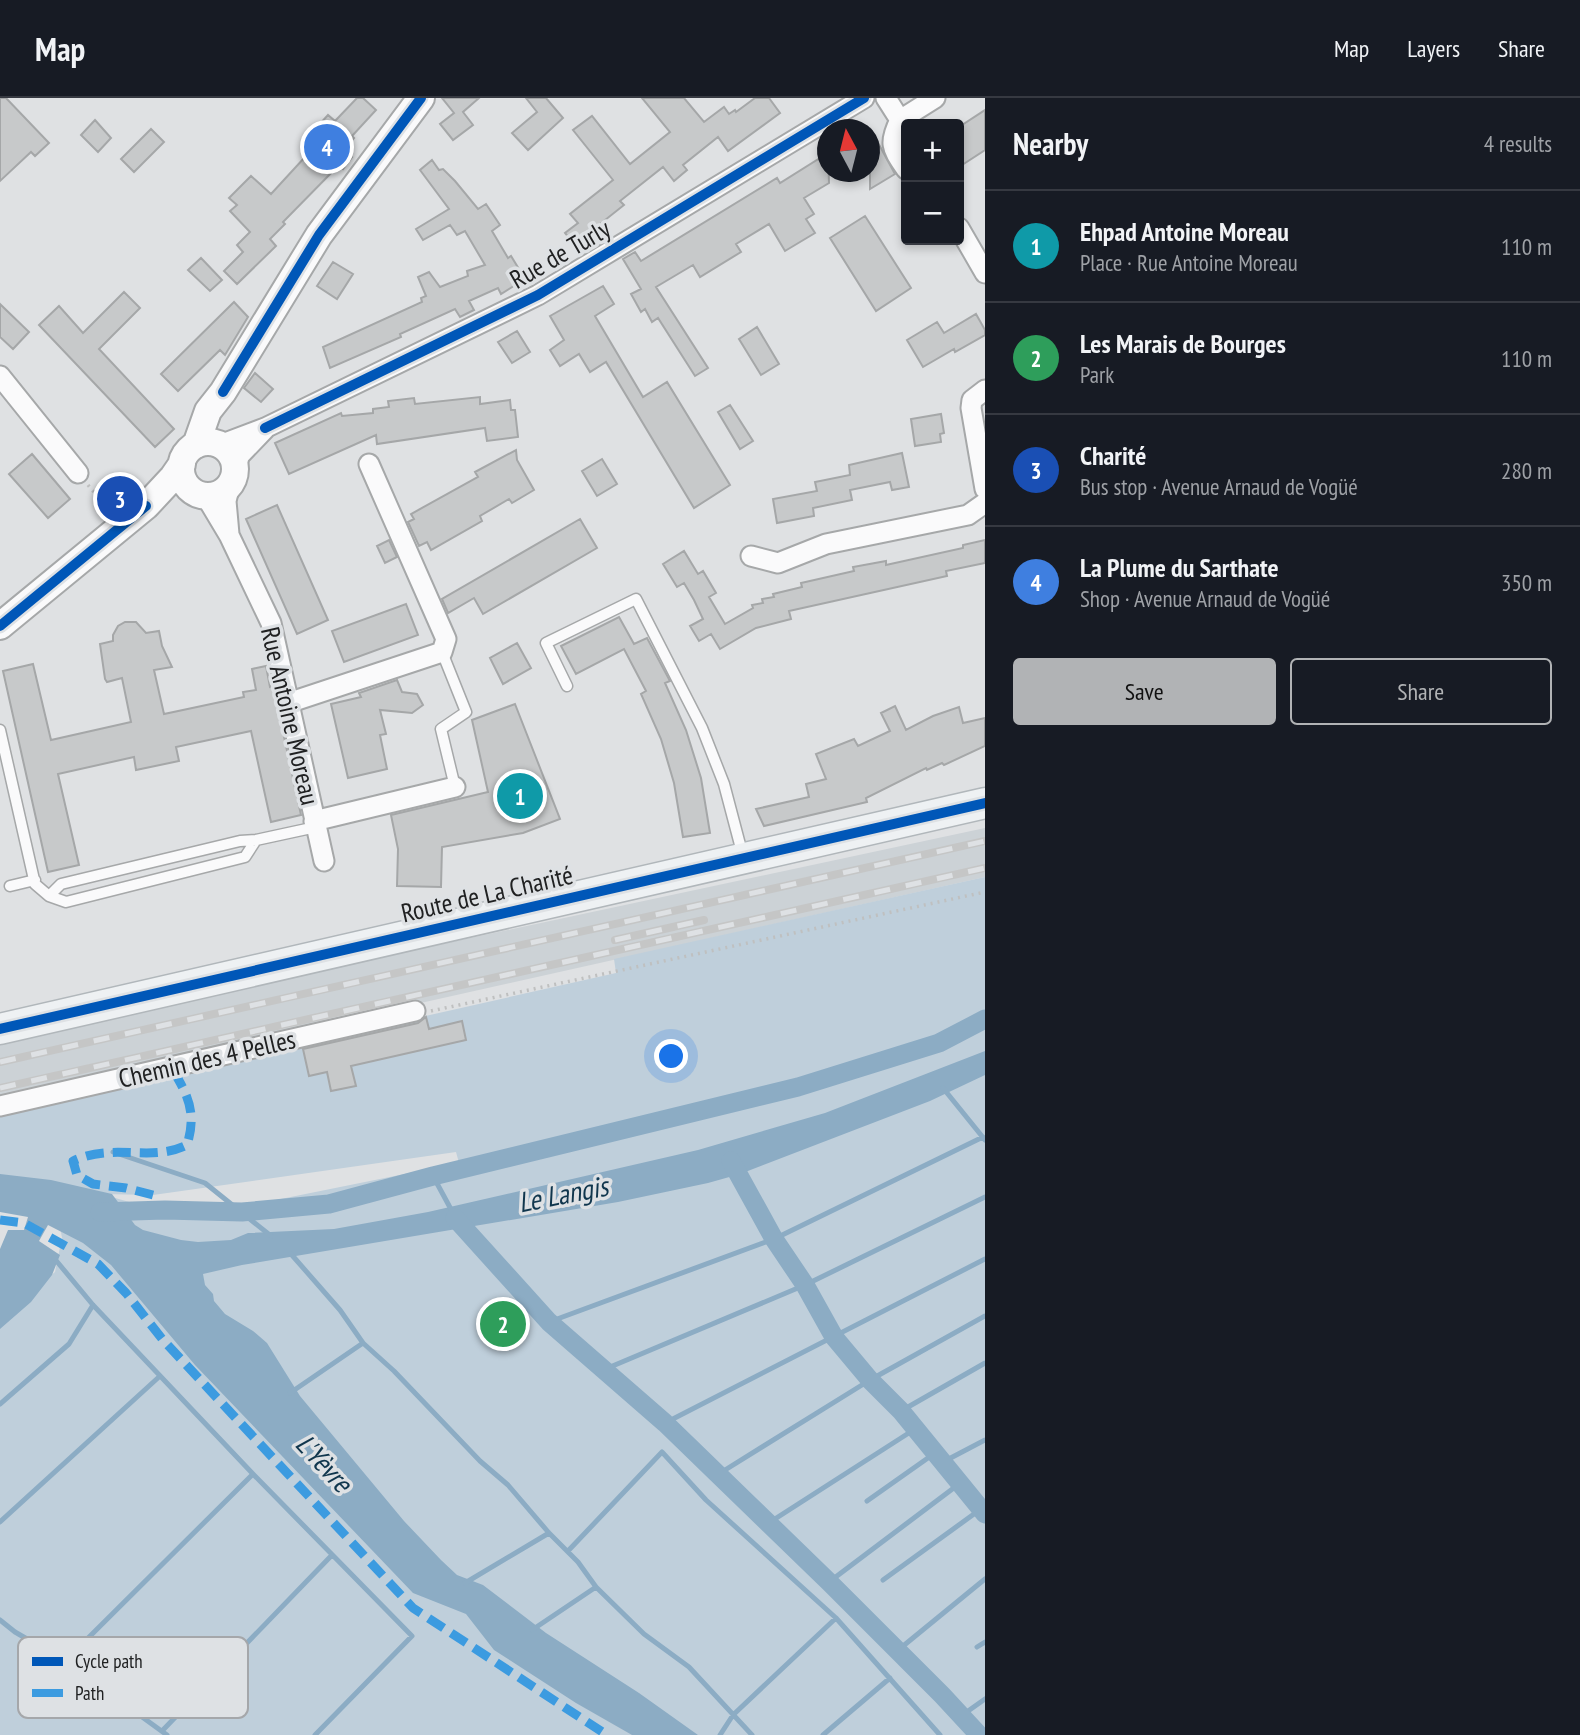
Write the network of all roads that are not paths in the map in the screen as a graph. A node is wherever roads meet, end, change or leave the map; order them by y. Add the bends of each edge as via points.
1 (421, 98) edge
2 (864, 98) edge
3 (886, 98) edge
4 (935, 98) edge
5 (900, 120) junction
6 (901, 160) edge
7 (964, 237) edge
8 (985, 273) edge
9 (0, 376) edge
10 (985, 390) edge
11 (213, 458) junction
12 (369, 464) dead end
13 (78, 473) road end
14 (985, 488) edge
15 (199, 493) junction
16 (985, 503) edge
17 (146, 506) junction
18 (229, 535) junction
19 (751, 556) dead end
20 (0, 626) edge
21 (442, 652) junction
22 (567, 686) dead end
23 (288, 703) junction
24 (0, 730) edge
25 (455, 787) joint
26 (985, 803) edge
27 (315, 824) junction
28 (256, 841) junction
29 (743, 859) junction
30 (324, 861) dead end
31 (35, 880) junction
32 (10, 886) dead end
33 (50, 896) junction
34 (415, 1011) road end
35 (0, 1029) edge
36 (0, 1106) edge

1 - 11 street via 319,235 223,392
2 - 11 street, Rue de Turly via 538,295 265,428 240,455
3 - 5 street
4 - 5 street
5 - 6 street via 892,143
7 - 8 street
9 - 13 street
10 - 14 street via 972,400 971,408
11 - 15 street via 214,495
11 - 15 street via 182,474 186,484
11 - 17 street via 173,477
11 - 18 street, Rue Antoine Moreau via 226,500
12 - 21 street via 446,639
15 - 17 street via 180,492
15 - 18 street, Rue Antoine Moreau
16 - 19 street via 968,514 827,544 778,563
17 - 20 street
18 - 23 street, Rue Antoine Moreau via 271,623
21 - 23 street
21 - 25 lane via 467,712 442,729
22 - 29 lane via 546,643 636,600 702,728 724,784
23 - 27 street, Rue Antoine Moreau
24 - 31 lane
25 - 27 street, Rue Antoine Moreau
26 - 29 main road, Route de La Charité
27 - 28 lane
27 - 30 street, Rue Antoine Moreau
28 - 33 lane via 61,884
28 - 33 lane via 245,857 66,902
29 - 35 main road, Route de La Charité
31 - 32 lane
31 - 33 lane
34 - 36 street, Chemin des 4 Pelles

